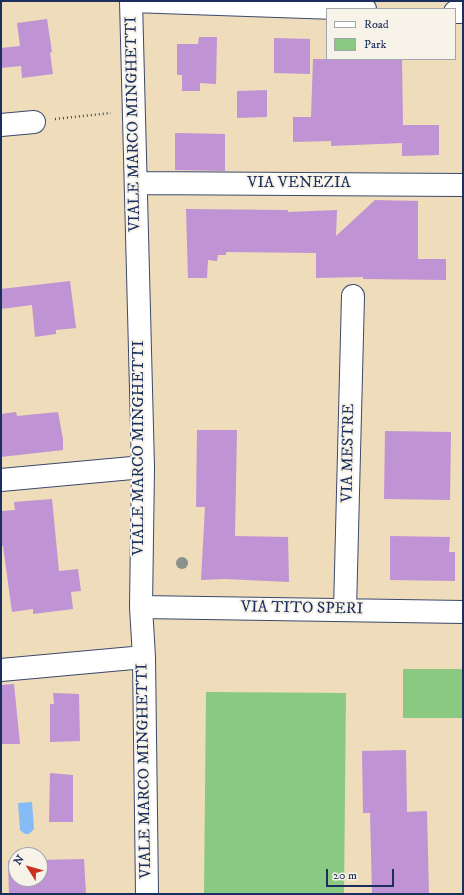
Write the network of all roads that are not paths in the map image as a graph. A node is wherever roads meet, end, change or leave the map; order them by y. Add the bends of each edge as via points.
1 (131, 1) edge
2 (336, 8) edge
3 (34, 122) road end
4 (1, 125) edge
5 (136, 183) junction
6 (463, 185) edge
7 (353, 296) dead end
8 (143, 467) junction
9 (1, 480) edge
10 (140, 607) junction
11 (345, 610) junction
12 (463, 612) edge
13 (144, 657) junction
14 (1, 670) edge
15 (147, 894) edge

1 - 2 street
1 - 5 street, VIALE MARCO MINGHETTI
3 - 4 street
5 - 6 street, VIA VENEZIA
5 - 8 street, VIALE MARCO MINGHETTI
7 - 11 street, VIA MESTRE
8 - 9 street
8 - 10 street, VIALE MARCO MINGHETTI
10 - 11 street, VIA TITO SPERI
10 - 13 street, VIALE MARCO MINGHETTI
11 - 12 street, VIA TITO SPERI
13 - 14 street
13 - 15 street, VIALE MARCO MINGHETTI

